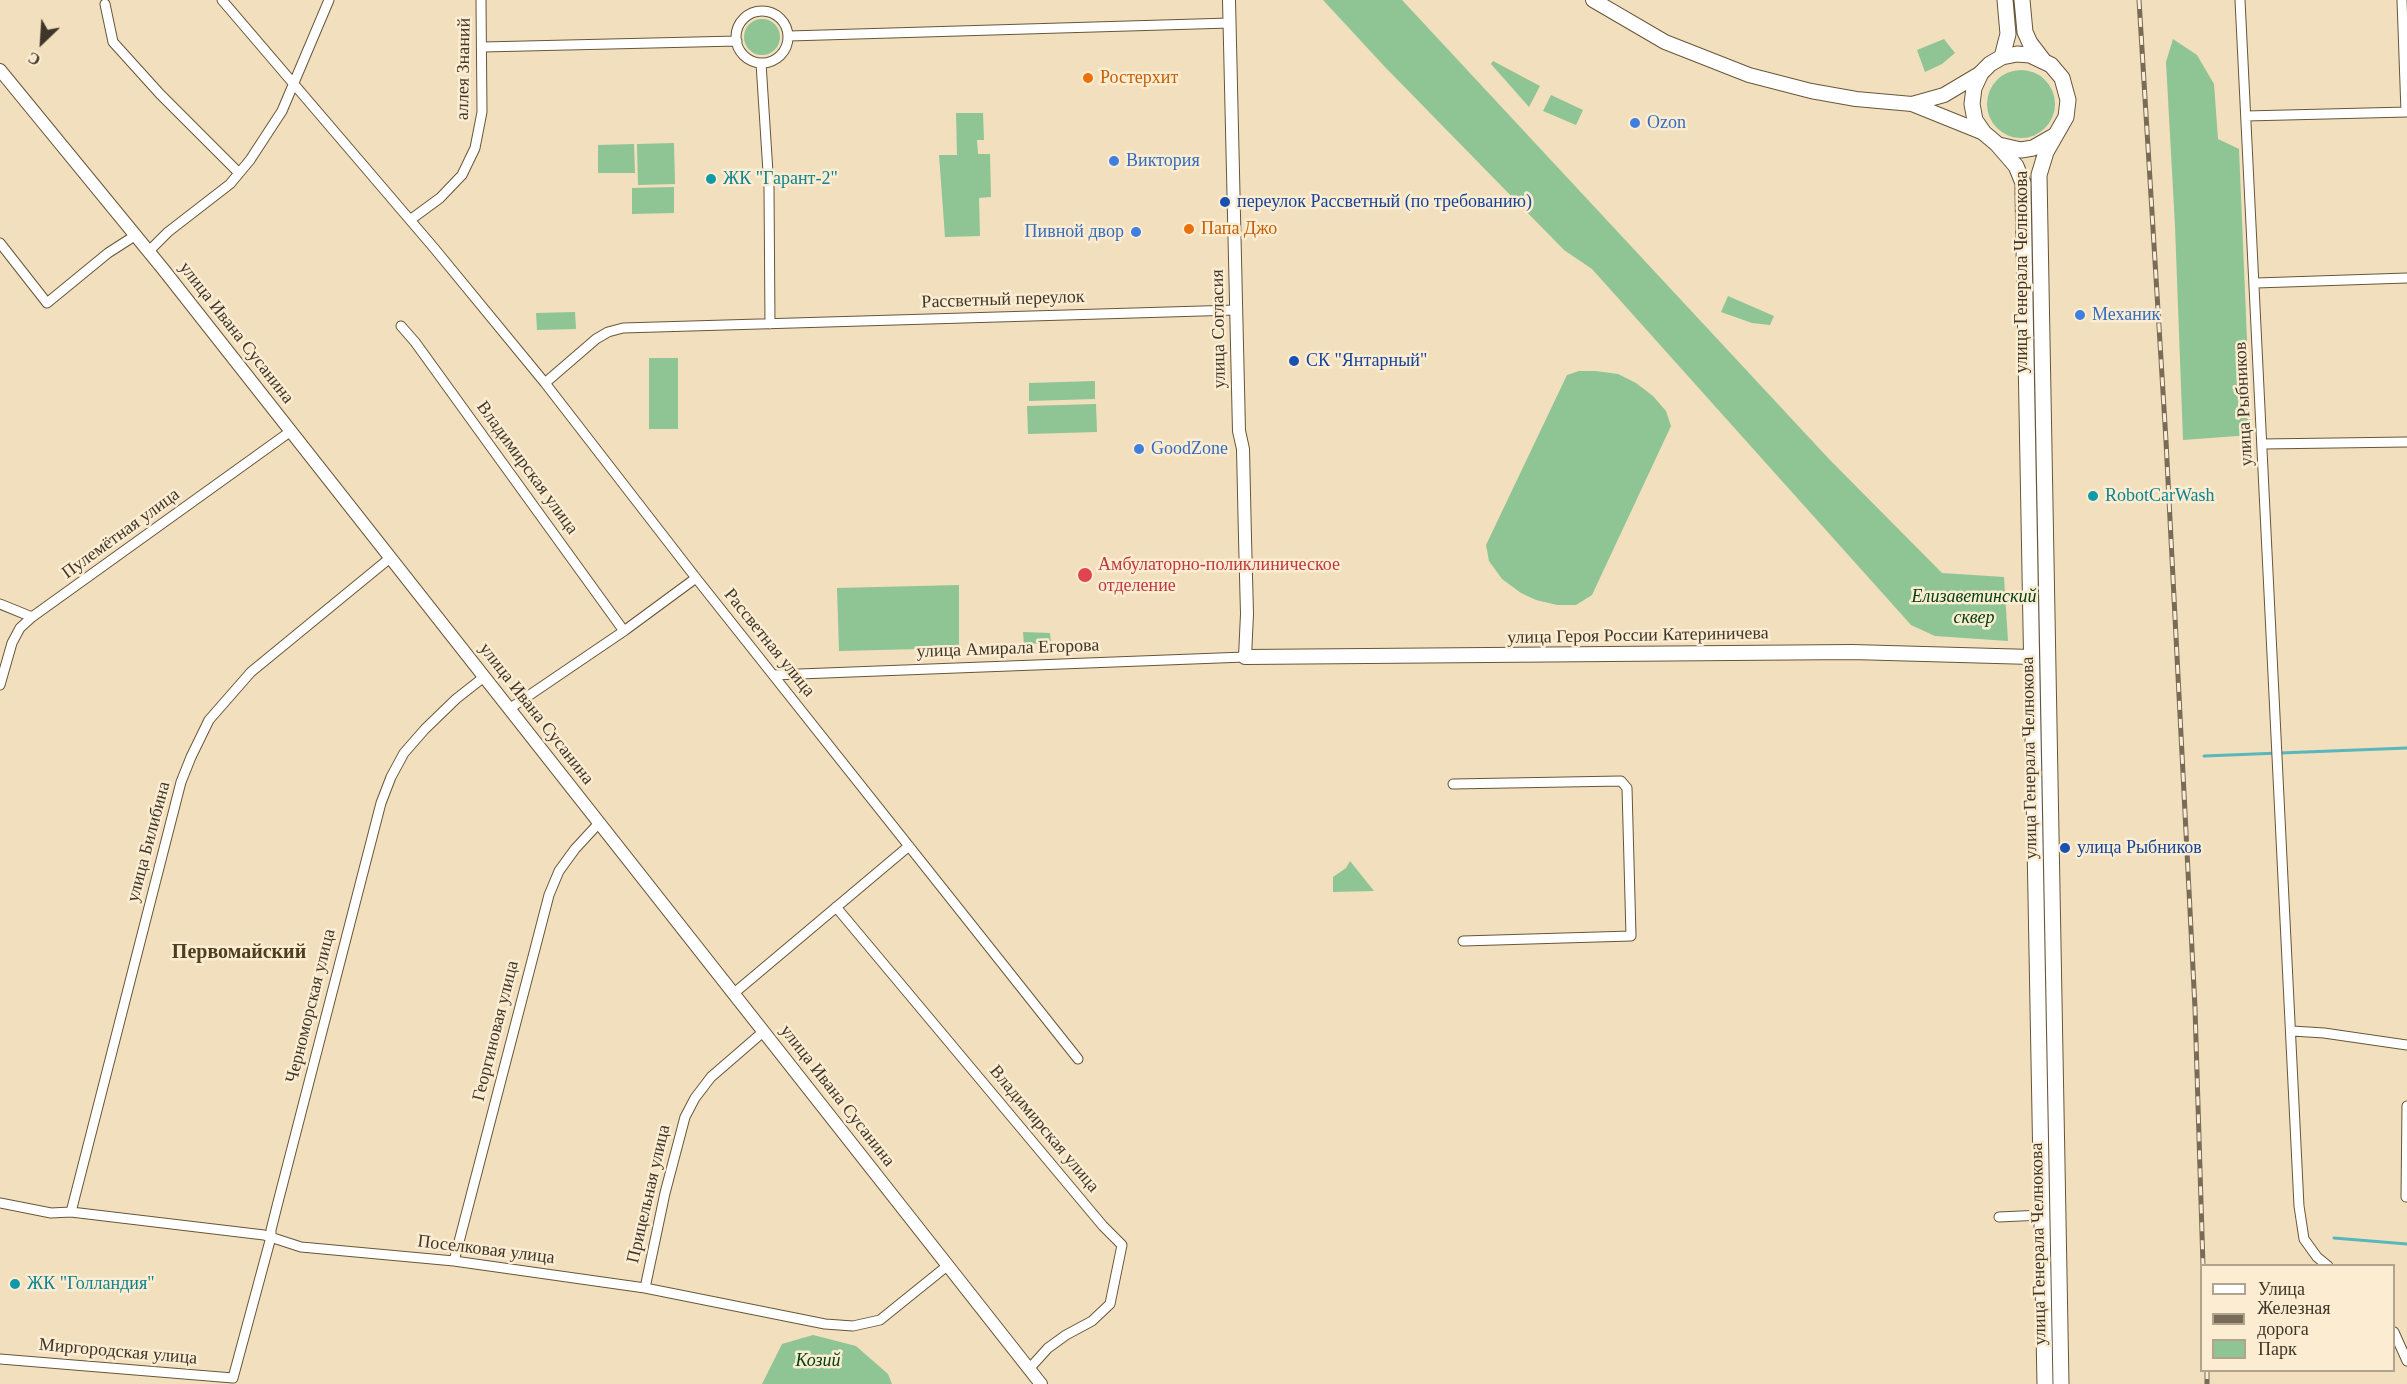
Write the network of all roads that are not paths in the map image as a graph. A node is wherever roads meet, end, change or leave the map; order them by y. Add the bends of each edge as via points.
1 (222, 0) edge
2 (329, 0) edge
3 (481, 0) edge
4 (761, 0) edge
5 (1229, 0) edge
6 (1593, 0) edge
7 (2005, 0) edge
8 (2022, 0) edge
9 (2240, 0) edge
10 (2402, 0) edge
11 (105, 4) dead end
12 (761, 11) junction
13 (1230, 23) junction
14 (789, 36) junction
15 (736, 41) junction
16 (483, 47) junction
17 (2002, 57) junction
18 (2043, 60) junction
19 (761, 63) junction
20 (0, 70) edge
21 (1981, 74) junction
22 (294, 85) junction
23 (1912, 104) junction
24 (2407, 112) edge
25 (2246, 116) junction
26 (1984, 133) junction
27 (2054, 135) junction
28 (1997, 144) junction
29 (239, 173) junction
30 (410, 220) junction
31 (135, 235) junction
32 (0, 243) edge
33 (149, 251) junction
34 (2407, 278) edge
35 (2256, 283) junction
36 (1236, 310) junction
37 (770, 324) junction
38 (401, 326) dead end
39 (545, 383) junction
40 (291, 431) junction
41 (2407, 442) edge
42 (2262, 444) junction
43 (390, 558) junction
44 (696, 579) junction
45 (0, 604) edge
46 (32, 617) junction
47 (624, 631) junction
48 (1245, 657) junction
49 (2032, 657) junction
50 (773, 675) junction
51 (484, 677) junction
52 (0, 685) edge
53 (509, 709) junction
54 (1453, 784) dead end
55 (599, 823) junction
56 (909, 846) junction
57 (836, 907) junction
58 (1463, 941) dead end
59 (733, 994) junction
60 (2292, 1030) junction
61 (763, 1032) junction
62 (2407, 1046) edge
63 (1078, 1059) dead end
64 (2407, 1106) edge
65 (2406, 1197) edge
66 (0, 1203) edge
67 (71, 1212) junction
68 (2042, 1215) junction
69 (1999, 1217) dead end
70 (271, 1237) junction
71 (454, 1262) junction
72 (2326, 1264) edge
73 (947, 1266) junction
74 (645, 1288) junction
75 (2395, 1334) edge
76 (0, 1359) edge
77 (2407, 1361) edge
78 (1029, 1369) junction
79 (233, 1378) joint
80 (1041, 1384) edge
81 (2045, 1384) edge
82 (2061, 1384) edge

1 - 22 street
2 - 22 street
3 - 16 street, аллея Знаний
4 - 12 street
5 - 13 street, улица Согласия
6 - 23 main road via 1665,42 1749,75 1845,97
7 - 17 main road via 2007,34
8 - 18 main road, улица Генерала Челнокова via 2025,32
9 - 25 street, улица Рыбников
10 - 24 street
11 - 29 street via 113,42
12 - 14 street via 780,18
12 - 15 street via 742,21
13 - 14 street
13 - 36 street, улица Согласия
14 - 19 street via 780,57
15 - 16 street
15 - 19 street via 745,56
16 - 30 street, аллея Знаний via 482,112 475,148 462,175
17 - 18 main road via 2017,54
17 - 21 main road
18 - 27 main road, улица Генерала Челнокова via 2058,72 2067,91 2066,117
19 - 37 street via 769,188
20 - 31 street, улица Ивана Сусанина
21 - 23 main road via 1944,95
21 - 26 main road, улица Генерала Челнокова via 1972,104 1975,120
22 - 29 street via 282,111
22 - 30 street, Рассветная улица
23 - 26 main road
24 - 25 street
25 - 35 street, улица Рыбников
26 - 28 main road, улица Генерала Челнокова
27 - 28 main road, улица Генерала Челнокова via 2027,149
27 - 82 main road, улица Генерала Челнокова via 2038,175
28 - 49 main road, улица Генерала Челнокова via 2016,165 2023,183
29 - 33 street
30 - 39 street, Рассветная улица
31 - 32 street via 47,303
31 - 33 street, улица Ивана Сусанина
33 - 40 street, улица Ивана Сусанина
34 - 35 street
35 - 42 street, улица Рыбников
36 - 37 street, Рассветный переулок
36 - 48 street, улица Согласия via 1245,517
37 - 39 street, Рассветный переулок via 613,330 596,339
38 - 47 street, Владимирская улица
39 - 44 street, Рассветная улица
40 - 43 street, улица Ивана Сусанина
40 - 46 street, Пулемётная улица
41 - 42 street
42 - 60 street, улица Рыбников
43 - 51 street, улица Ивана Сусанина
43 - 67 street, улица Билибина via 251,672 209,720 181,782
44 - 47 street
44 - 50 street, Рассветная улица
45 - 46 street
46 - 52 street, Пулемётная улица via 12,643
47 - 53 street
48 - 49 main road, улица Героя России Катериничева via 1852,652
48 - 50 street, улица Амирала Егорова
49 - 68 main road, улица Генерала Челнокова
50 - 56 street, Рассветная улица
51 - 53 street, улица Ивана Сусанина
51 - 70 street, Черноморская улица via 425,729 404,753 391,777 369,842
53 - 55 street, улица Ивана Сусанина
54 - 58 street via 1621,781 1627,788 1631,936
55 - 59 street, улица Ивана Сусанина
55 - 71 street, Георгиновая улица via 559,870 549,895
56 - 57 street
56 - 63 street, Рассветная улица
57 - 59 street
57 - 78 street, Владимирская улица via 1122,1245 1110,1304 1092,1321 1048,1348
59 - 61 street, улица Ивана Сусанина
60 - 62 street
60 - 72 street, улица Рыбников via 2299,1206 2304,1239
61 - 73 street, улица Ивана Сусанина
61 - 74 street, Прицельная улица via 711,1077 685,1117 664,1193
64 - 65 street
66 - 67 street, Поселковая улица via 51,1213
67 - 70 street, Поселковая улица
68 - 69 street
68 - 81 main road, улица Генерала Челнокова
70 - 71 street, Поселковая улица via 301,1247
70 - 79 street, Черноморская улица
71 - 74 street, Поселковая улица
73 - 74 street, Поселковая улица via 880,1320 853,1326 825,1324
73 - 78 street, улица Ивана Сусанина
75 - 77 street
76 - 79 street, Миргородская улица
78 - 80 street, улица Ивана Сусанина

